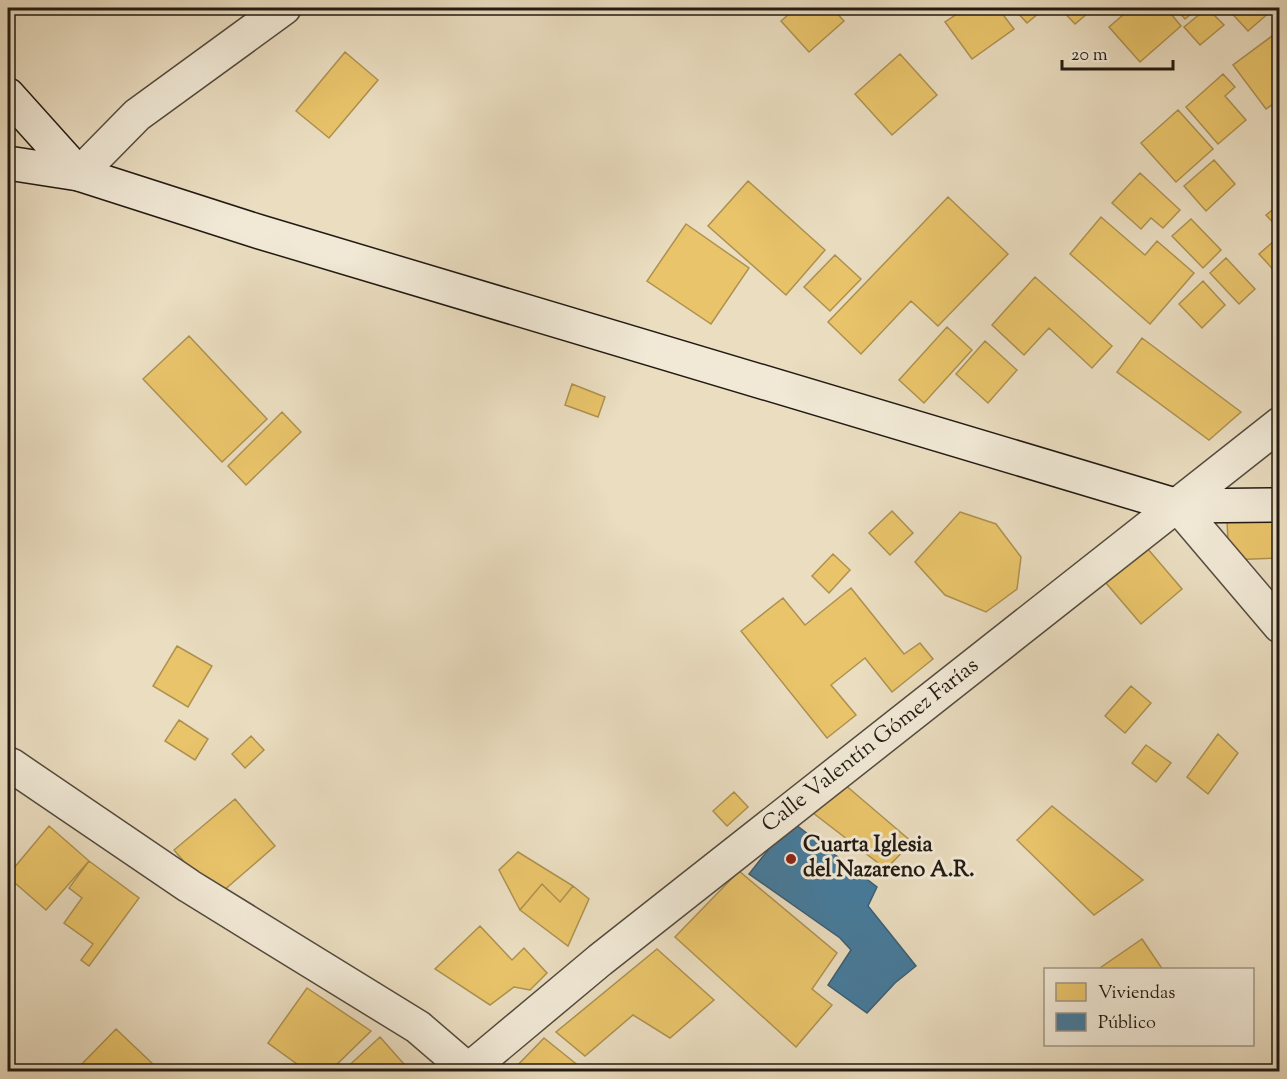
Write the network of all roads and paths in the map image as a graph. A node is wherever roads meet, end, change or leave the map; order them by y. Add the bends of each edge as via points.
1 (284, 8) edge
2 (8, 95) edge
3 (8, 163) edge
4 (79, 174) junction
5 (1280, 424) edge
6 (1280, 505) edge
7 (1178, 506) junction
8 (1280, 627) edge
9 (8, 765) edge
10 (467, 1071) edge

1 - 4 street via 137,115
2 - 4 street
3 - 4 street
4 - 7 street via 260,232
5 - 7 street, Calle Valentín Gómez Farías
6 - 7 street
7 - 8 street
7 - 10 street, Calle Valentín Gómez Farías via 628,938
9 - 10 street via 189,886 418,1027

